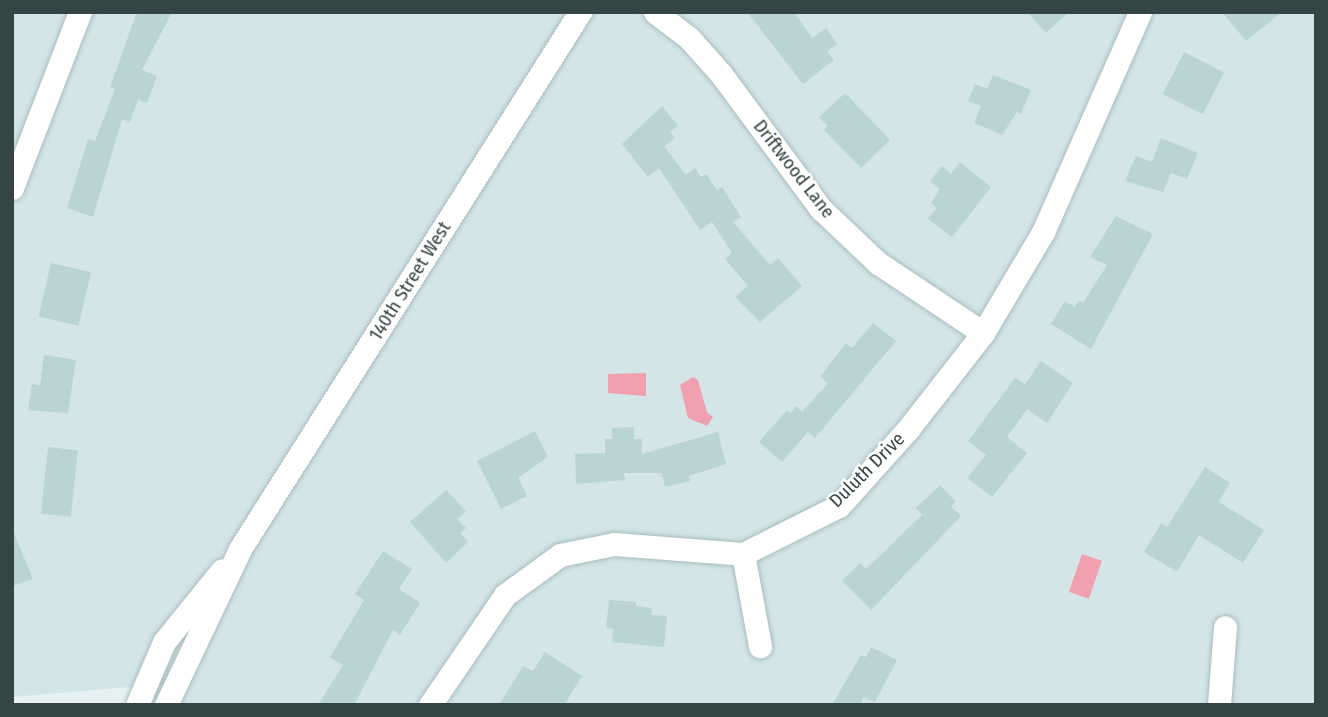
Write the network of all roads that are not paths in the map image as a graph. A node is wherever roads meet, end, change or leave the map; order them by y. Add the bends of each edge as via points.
1 (80, 12) edge
2 (580, 12) edge
3 (655, 12) edge
4 (1140, 12) edge
5 (12, 188) edge
6 (983, 332) junction
7 (240, 549) junction
8 (743, 554) junction
9 (1226, 627) dead end
10 (760, 646) dead end
11 (137, 705) edge
12 (166, 705) edge
13 (430, 705) edge
14 (1219, 705) edge

1 - 5 street
2 - 7 street, 140th Street West
3 - 6 street, Driftwood Lane via 689,38 721,74 821,209 878,263
4 - 6 street, Duluth Drive via 1043,232
6 - 8 street, Duluth Drive via 908,429 839,506
7 - 11 street, 140th Street West via 164,642
7 - 12 street, 140th Street West
8 - 10 street
8 - 13 street via 614,544 560,555 505,595
9 - 14 street

